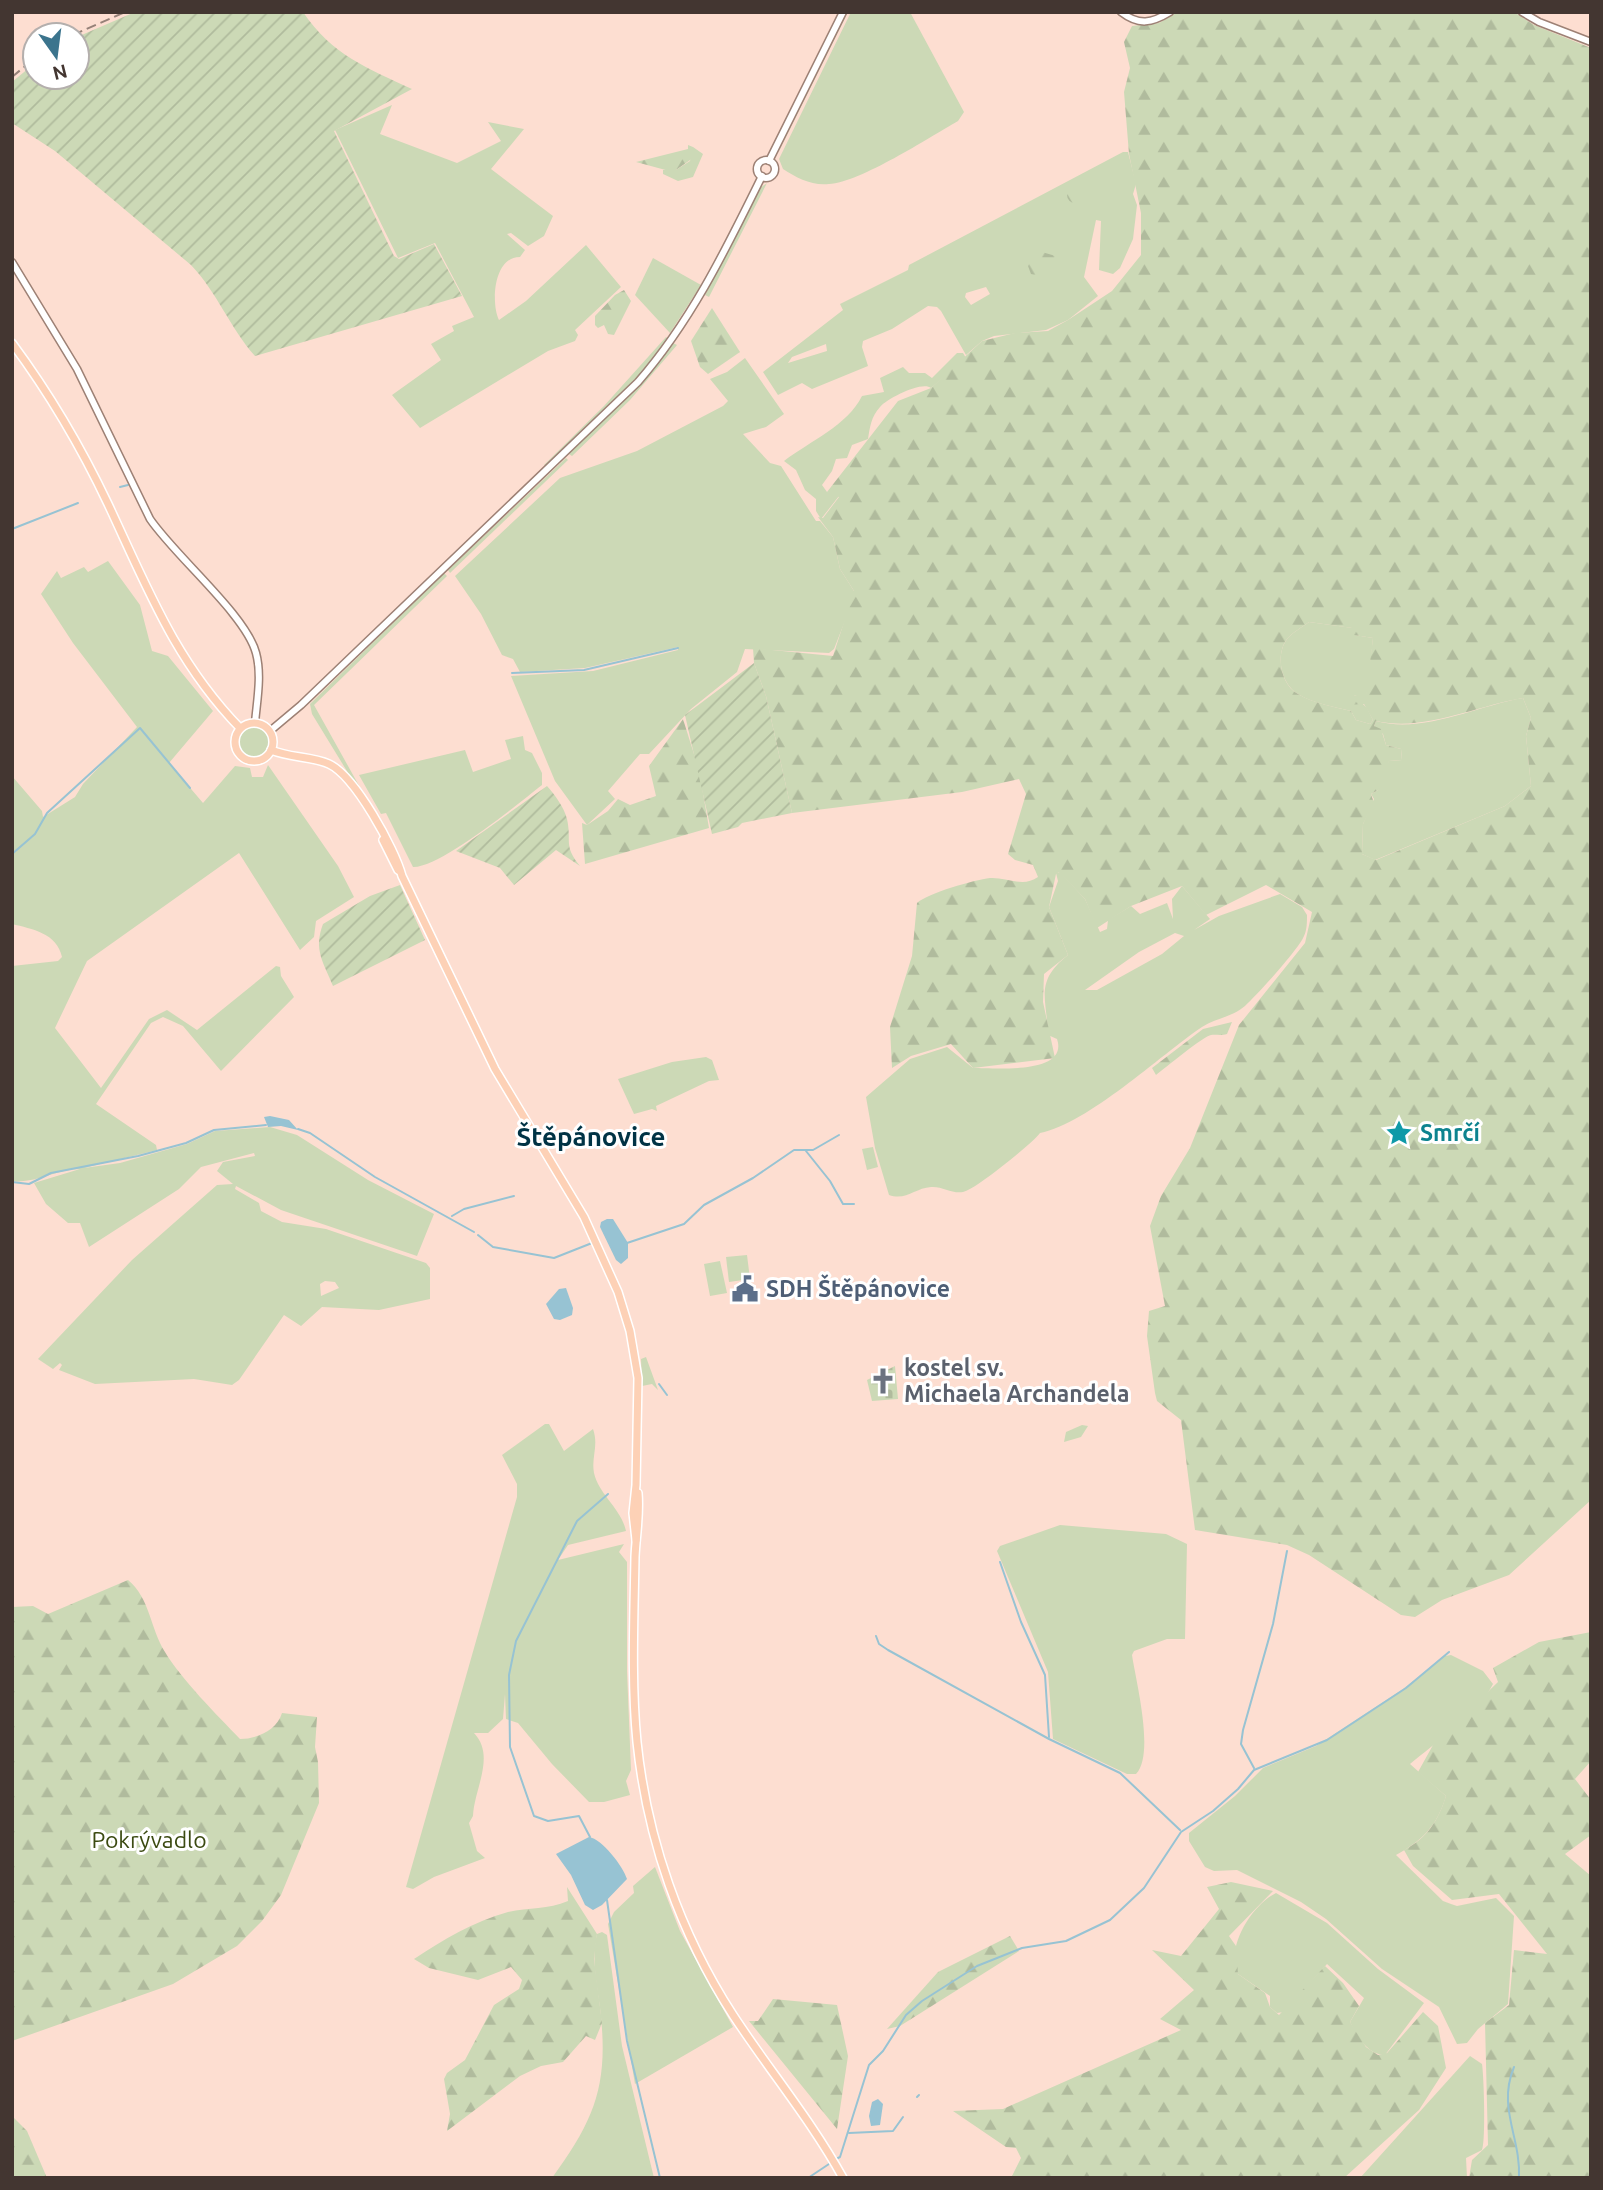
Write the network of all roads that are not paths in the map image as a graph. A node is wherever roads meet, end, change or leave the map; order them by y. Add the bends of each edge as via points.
1 (843, 12) edge
2 (1121, 12) edge
3 (1170, 12) edge
4 (1522, 12) edge
5 (1591, 42) edge
6 (769, 161) junction
7 (762, 176) junction
8 (12, 261) edge
9 (12, 343) edge
10 (255, 723) junction
11 (240, 729) junction
12 (270, 731) junction
13 (271, 750) junction
14 (843, 2178) edge

1 - 6 main road
2 - 3 main road via 1147,22
4 - 5 main road
6 - 7 main road via 758,165
6 - 7 main road via 773,173
7 - 12 main road via 696,303 638,382
8 - 10 main road via 77,369 150,519 252,640 258,668
9 - 11 main road via 83,455 176,646
10 - 11 main road
10 - 12 main road
11 - 13 main road via 235,742 242,757 257,761
12 - 13 main road
13 - 14 main road via 322,762 338,770 355,789 379,829 486,1052 584,1217 618,1292 636,1365 633,1675 637,1741 661,1860 687,1930 717,1989

